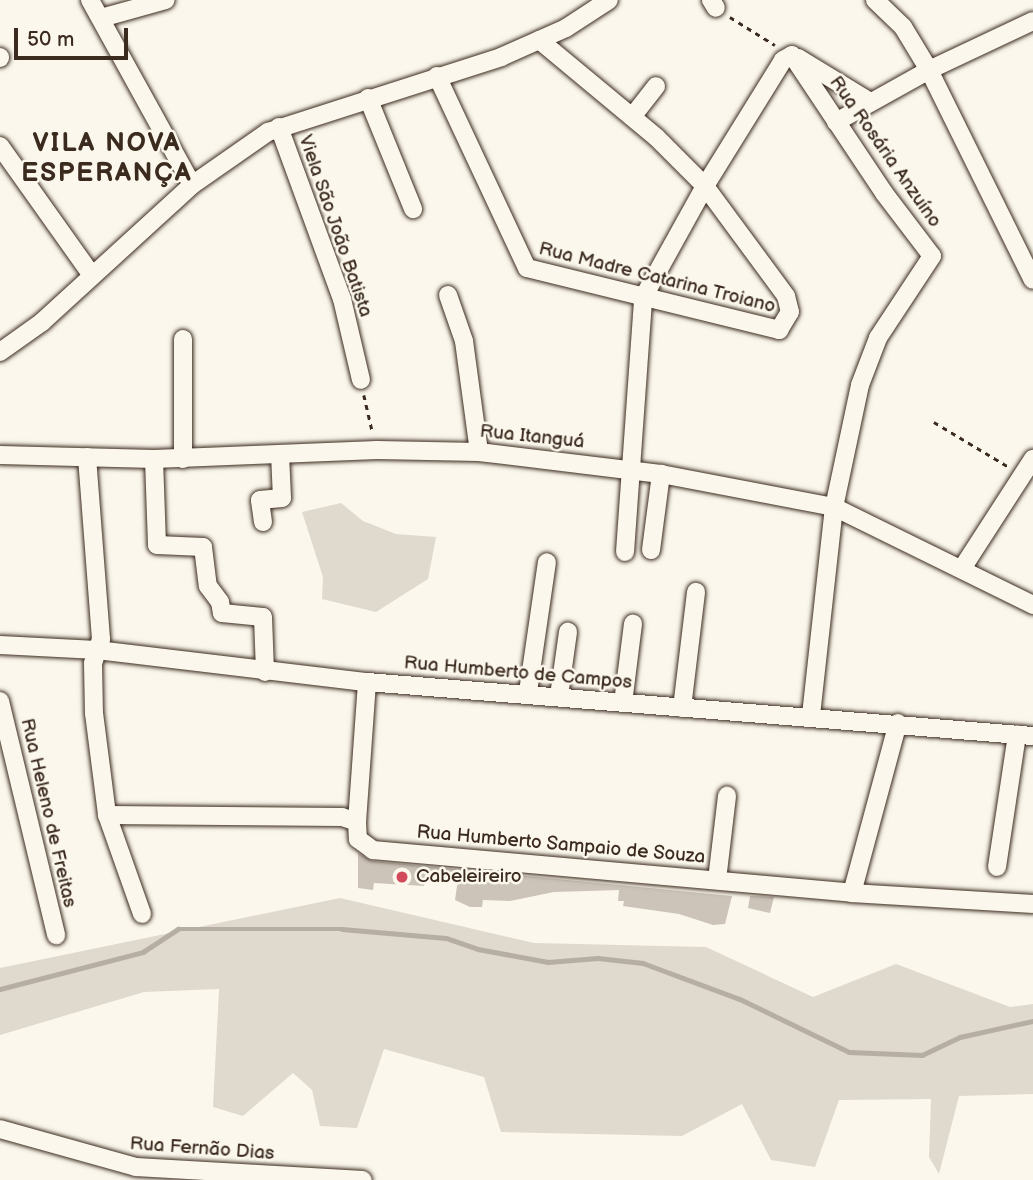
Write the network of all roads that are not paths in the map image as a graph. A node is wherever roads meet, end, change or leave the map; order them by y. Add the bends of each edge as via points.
1 (90, 0) edge
2 (166, 0) edge
3 (609, 0) edge
4 (875, 0) edge
5 (101, 18) junction
6 (1033, 21) edge
7 (539, 40) junction
8 (792, 55) junction
9 (929, 70) junction
10 (437, 76) junction
11 (656, 86) dead end
12 (368, 98) junction
13 (870, 102) junction
14 (632, 117) junction
15 (836, 122) junction
16 (279, 127) junction
17 (0, 146) edge
18 (192, 184) junction
19 (705, 186) junction
20 (413, 209) dead end
21 (92, 274) junction
22 (1033, 280) edge
23 (448, 295) dead end
24 (643, 298) junction
25 (183, 339) dead end
26 (0, 352) edge
27 (361, 380) road end
28 (479, 452) junction
29 (280, 454) junction
30 (0, 455) edge
31 (87, 457) junction
32 (183, 459) junction
33 (1033, 459) edge
34 (154, 460) junction
35 (633, 470) junction
36 (661, 474) junction
37 (834, 507) junction
38 (263, 522) dead end
39 (651, 550) dead end
40 (625, 552) dead end
41 (547, 562) dead end
42 (962, 567) junction
43 (696, 592) dead end
44 (1033, 605) edge
45 (633, 624) dead end
46 (568, 632) dead end
47 (0, 645) edge
48 (97, 650) junction
49 (265, 672) junction
50 (367, 682) junction
51 (528, 692) junction
52 (559, 696) junction
53 (0, 701) edge
54 (623, 703) junction
55 (682, 708) junction
56 (811, 715) junction
57 (898, 723) junction
58 (1025, 735) edge
59 (727, 796) dead end
60 (107, 815) junction
61 (357, 822) junction
62 (997, 867) dead end
63 (717, 880) junction
64 (852, 893) junction
65 (1033, 904) edge
66 (142, 914) dead end
67 (55, 935) dead end
68 (0, 1129) edge
69 (363, 1180) edge

1 - 5 street
2 - 5 street
3 - 7 street
4 - 9 street via 903,27
5 - 18 street
6 - 9 street
7 - 10 street
7 - 14 street
8 - 13 street, Rua Rosária Anzuíno
8 - 15 street, Rua Rosária Anzuíno
8 - 19 street via 783,60
9 - 13 street
9 - 22 street
10 - 12 street
10 - 24 street, Rua Madre Catarina Troiano via 522,263 532,271
11 - 14 street
12 - 16 street
12 - 20 street
13 - 15 street
14 - 19 street
15 - 37 street, Rua Rosária Anzuíno via 932,256 878,338 860,385
16 - 18 street
16 - 27 street, Viela São João Batista via 342,299
17 - 21 street
18 - 21 street
19 - 24 street
19 - 24 street, Rua Madre Catarina Troiano via 786,296 790,312 779,330
21 - 26 street via 42,322
23 - 28 street via 464,341
24 - 35 street
25 - 32 street
28 - 29 street, Rua Itanguá
28 - 35 street, Rua Itanguá
29 - 32 street, Rua Itanguá
29 - 38 street via 282,498 260,500
30 - 31 street, Rua Itanguá
31 - 34 street, Rua Itanguá
31 - 48 street via 101,639
32 - 34 street, Rua Itanguá
33 - 42 street
34 - 49 street via 157,545 203,547 208,586 222,613 263,617
35 - 36 street, Rua Itanguá
35 - 40 street
36 - 37 street, Rua Itanguá
36 - 39 street
37 - 42 street, Rua Itanguá
37 - 56 street
41 - 51 street
42 - 44 street, Rua Itanguá
43 - 55 street
45 - 54 street
46 - 52 street
47 - 48 street, Rua Humberto de Campos
48 - 49 street, Rua Humberto de Campos
48 - 60 street via 94,713
49 - 50 street, Rua Humberto de Campos
50 - 51 street, Rua Humberto de Campos
50 - 61 street
51 - 52 street, Rua Humberto de Campos
52 - 54 street, Rua Humberto de Campos
53 - 67 street, Rua Heleno de Freitas
54 - 55 street, Rua Humberto de Campos
55 - 56 street, Rua Humberto de Campos
56 - 57 street, Rua Humberto de Campos
57 - 58 street, Rua Humberto de Campos
57 - 64 street
58 - 62 street
59 - 63 street
60 - 61 street via 342,817
60 - 66 street
61 - 63 street, Rua Humberto Sampaio de Souza via 358,839 373,850
63 - 64 street, Rua Humberto Sampaio de Souza
64 - 65 street, Rua Humberto Sampaio de Souza
68 - 69 street, Rua Fernão Dias via 136,1167

